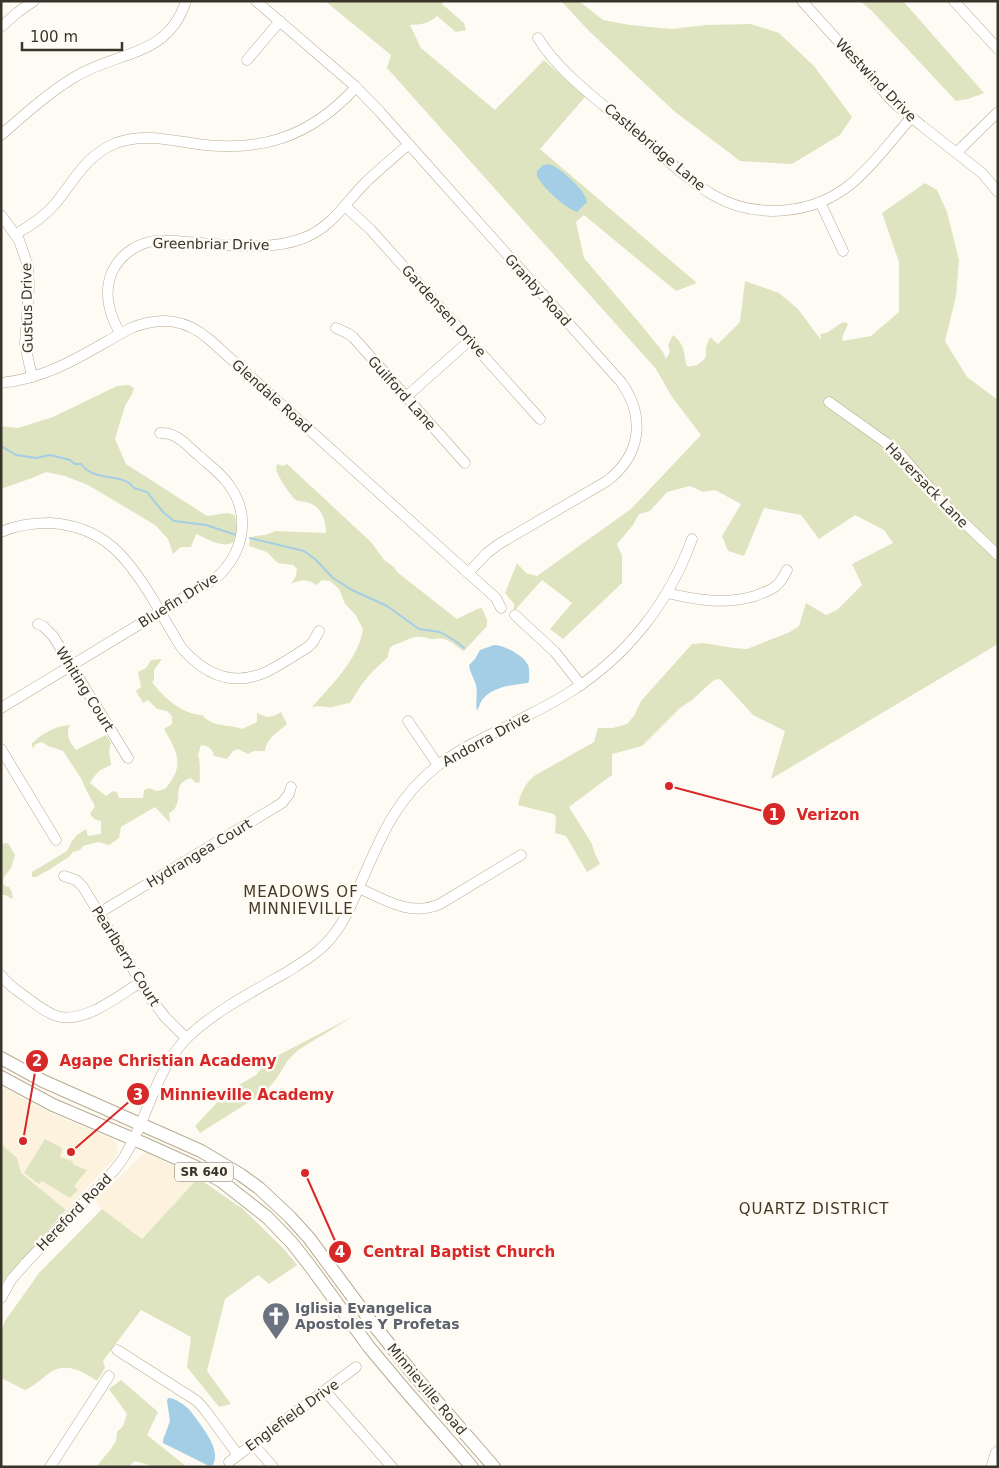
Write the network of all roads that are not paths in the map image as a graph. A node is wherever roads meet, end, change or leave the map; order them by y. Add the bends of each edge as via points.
1 (34, 1) edge
2 (186, 1) edge
3 (256, 1) edge
4 (802, 1) edge
5 (954, 1) edge
6 (280, 21) junction
7 (1, 27) edge
8 (538, 38) dead end
9 (998, 49) edge
10 (247, 60) dead end
11 (356, 87) junction
12 (998, 112) edge
13 (911, 118) junction
14 (1, 135) edge
15 (409, 144) junction
16 (957, 152) junction
17 (998, 192) edge
18 (820, 202) junction
19 (344, 206) junction
20 (1, 215) edge
21 (16, 234) junction
22 (843, 251) dead end
23 (336, 328) dead end
24 (120, 333) junction
25 (470, 340) junction
26 (32, 377) junction
27 (1, 383) edge
28 (406, 397) junction
29 (829, 402) dead end
30 (540, 419) dead end
31 (160, 433) dead end
32 (465, 463) dead end
33 (1, 532) edge
34 (692, 540) dead end
35 (998, 555) edge
36 (788, 570) dead end
37 (468, 573) junction
38 (667, 593) junction
39 (501, 608) dead end
40 (160, 612) junction
41 (515, 615) dead end
42 (38, 624) dead end
43 (319, 631) dead end
44 (71, 666) junction
45 (582, 685) junction
46 (1, 708) edge
47 (408, 721) dead end
48 (1, 749) edge
49 (128, 758) dead end
50 (438, 765) junction
51 (291, 787) dead end
52 (56, 840) dead end
53 (521, 855) dead end
54 (64, 876) dead end
55 (359, 888) junction
56 (99, 913) junction
57 (1, 975) edge
58 (141, 982) junction
59 (186, 1038) junction
60 (1, 1058) edge
61 (1, 1077) edge
62 (141, 1124) junction
63 (134, 1139) junction
64 (1, 1298) edge
65 (117, 1350) dead end
66 (356, 1368) dead end
67 (108, 1376) dead end
68 (325, 1391) junction
69 (253, 1444) junction
70 (998, 1454) edge
71 (238, 1455) junction
72 (229, 1462) dead end
73 (50, 1467) edge
74 (273, 1467) edge
75 (392, 1467) edge
76 (472, 1467) edge
77 (494, 1467) edge
78 (994, 1467) edge

1 - 7 street
2 - 14 street via 173,27 157,42 74,77
3 - 6 street, Granby Road
4 - 13 street, Westwind Drive via 872,80
5 - 9 street
6 - 10 street
6 - 11 street, Granby Road
8 - 18 street, Castlebridge Lane via 552,58 583,88 675,167 713,195 738,206 766,211 792,210
11 - 15 street, Granby Road
11 - 21 street via 322,119 272,142 227,147 143,138 107,147 93,156 49,211
12 - 16 street
13 - 16 street, Westwind Drive
13 - 18 street, Castlebridge Lane via 857,178
15 - 19 street, Greenbriar Drive
15 - 37 street, Granby Road via 621,382 631,400 636,421 633,449 615,475 500,544
16 - 17 street, Westwind Drive
18 - 22 street
19 - 24 street, Greenbriar Drive via 317,232 286,243 257,246 162,240 136,247 116,264 108,285 108,307
19 - 25 street, Gardensen Drive via 370,228
20 - 21 street, Gustus Drive
21 - 26 street, Gustus Drive via 28,266 25,344
23 - 28 street, Guilford Lane via 353,337
24 - 26 street, Glendale Road via 66,365
24 - 37 street, Glendale Road via 142,323 162,321 184,324 199,331
25 - 28 street
25 - 30 street, Gardensen Drive
26 - 27 street, Glendale Road
28 - 32 street, Guilford Lane
29 - 35 street, Haversack Lane via 900,454 943,503
31 - 40 street, Bluefin Drive via 178,437 226,480 238,499 242,521 242,536 228,567 216,578
33 - 40 street via 16,526 41,523 67,525 92,533 126,560
34 - 38 street, Andorra Drive
36 - 38 street via 771,590 747,598 722,601
37 - 39 street, Glendale Road via 496,598
38 - 45 street, Andorra Drive via 625,648
40 - 43 street via 181,647 197,664 213,674 233,678 254,676 271,669 308,647
40 - 44 street, Bluefin Drive
41 - 45 street via 559,656
42 - 44 street, Whiting Court via 53,636
44 - 46 street, Bluefin Drive
44 - 49 street, Whiting Court
45 - 50 street, Andorra Drive
47 - 50 street
48 - 52 street
50 - 55 street, Andorra Drive via 397,808
51 - 56 street, Hydrangea Court via 282,803
53 - 55 street via 440,904 426,909 408,908
54 - 56 street, Pearlberry Court via 80,884
55 - 59 street, Andorra Drive via 338,929 325,945 304,962 212,1017
56 - 58 street, Pearlberry Court
57 - 58 street via 47,1012 69,1017 94,1011
58 - 59 street, Pearlberry Court via 161,1013
59 - 62 street, Andorra Drive via 165,1066
60 - 62 main road, Minnieville Road / SR 640 via 50,1085
61 - 63 main road, Minnieville Road / SR 640 via 53,1105
62 - 63 street, Hereford Road
62 - 77 main road, Minnieville Road / SR 640 via 227,1166 284,1210 323,1255 368,1319 408,1368
63 - 64 street, Hereford Road via 118,1165 24,1265
63 - 76 main road, Minnieville Road / SR 640 via 221,1181 267,1217 292,1243 405,1390
65 - 71 street via 197,1401
66 - 68 street, Englefield Drive
67 - 73 street
68 - 69 street, Englefield Drive
68 - 75 street
69 - 71 street, Englefield Drive
69 - 74 street
70 - 78 highway
71 - 72 street, Englefield Drive

